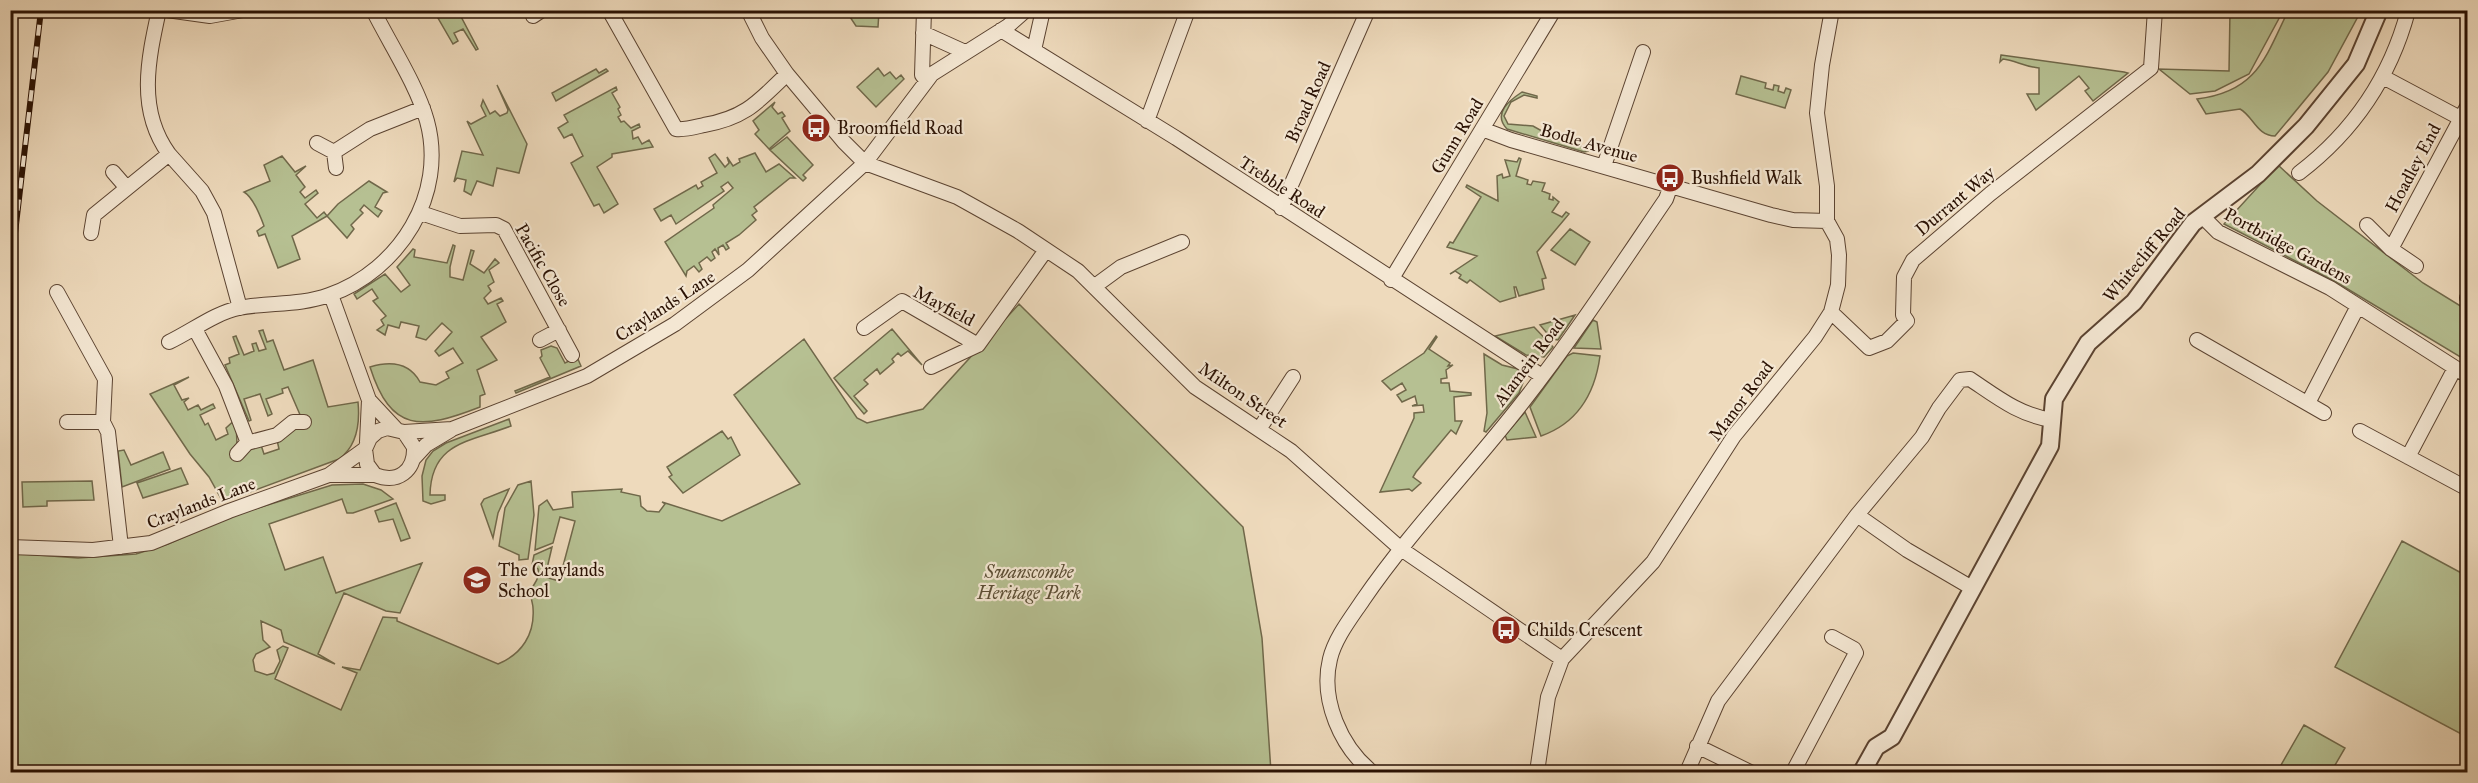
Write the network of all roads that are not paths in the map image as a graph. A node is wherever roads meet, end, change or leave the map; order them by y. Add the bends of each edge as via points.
1 (159, 10) edge
2 (167, 10) edge
3 (243, 10) edge
4 (373, 10) edge
5 (609, 10) edge
6 (748, 10) edge
7 (924, 10) edge
8 (1026, 10) edge
9 (1043, 10) edge
10 (1188, 10) edge
11 (1368, 10) edge
12 (1554, 10) edge
13 (1832, 10) edge
14 (2155, 10) edge
15 (2379, 10) edge
16 (2408, 11) edge
17 (1001, 30) junction
18 (923, 33) junction
19 (1034, 50) junction
20 (965, 52) junction
21 (1643, 52) dead end
22 (787, 74) junction
23 (2383, 77) junction
24 (926, 80) junction
25 (2468, 105) edge
26 (423, 108) junction
27 (2460, 118) junction
28 (1147, 121) junction
29 (1482, 129) junction
30 (317, 143) dead end
31 (334, 152) junction
32 (169, 154) junction
33 (865, 163) junction
34 (1604, 166) junction
35 (336, 168) dead end
36 (113, 172) dead end
37 (2299, 173) dead end
38 (1671, 185) junction
39 (126, 188) junction
40 (1281, 208) junction
41 (421, 213) junction
42 (2202, 216) junction
43 (1827, 221) junction
44 (2367, 225) dead end
45 (91, 233) dead end
46 (1182, 242) dead end
47 (2391, 249) junction
48 (1046, 250) junction
49 (2416, 266) dead end
50 (1391, 280) junction
51 (1095, 286) junction
52 (57, 292) dead end
53 (331, 295) junction
54 (2358, 306) junction
55 (240, 308) junction
56 (1831, 312) junction
57 (864, 328) dead end
58 (195, 329) junction
59 (559, 330) junction
60 (540, 340) dead end
61 (2197, 340) dead end
62 (169, 342) dead end
63 (978, 345) junction
64 (572, 355) dead end
65 (931, 367) dead end
66 (2461, 372) edge
67 (1542, 376) junction
68 (1293, 377) dead end
69 (369, 400) junction
70 (2308, 403) junction
71 (2324, 413) dead end
72 (2052, 420) junction
73 (67, 422) dead end
74 (103, 422) junction
75 (304, 422) dead end
76 (1260, 428) junction
77 (452, 429) junction
78 (400, 431) junction
79 (2360, 431) dead end
80 (248, 443) junction
81 (366, 446) junction
82 (237, 454) dead end
83 (2408, 457) junction
84 (414, 459) junction
85 (375, 475) junction
86 (329, 476) junction
87 (2468, 489) edge
88 (1857, 515) junction
89 (10, 547) edge
90 (121, 547) junction
91 (1401, 549) junction
92 (1972, 588) junction
93 (1832, 637) dead end
94 (1562, 659) junction
95 (1697, 746) junction
96 (1372, 772) edge
97 (1537, 772) edge
98 (1687, 772) edge
99 (1750, 772) edge
100 (1793, 772) edge
101 (1862, 772) edge

1 - 32 street via 148,63 147,92 154,126
2 - 3 street via 210,16
4 - 26 street
5 - 22 street via 676,129 738,117
6 - 22 street
7 - 18 street
8 - 17 street, Craylands Lane
9 - 19 street
10 - 28 street
11 - 40 street, Broad Road
12 - 29 street, Gunn Road
13 - 43 street, Manor Road via 1818,100
14 - 56 street, Durrant Way via 2151,68 1910,262 1903,281 1903,315 1907,321 1887,341 1869,348
15 - 42 street, Whitecliff Road via 2356,64 2306,126 2258,174
16 - 23 street
17 - 19 street, Trebble Road
17 - 20 street, Craylands Lane
18 - 20 street
18 - 24 street via 922,75
19 - 28 street, Trebble Road
20 - 24 street, Craylands Lane
21 - 34 street
22 - 33 street
23 - 27 street
23 - 37 street via 2347,130
24 - 33 street, Craylands Lane
25 - 27 street, Hoadley End
26 - 31 street via 370,129
26 - 41 street via 432,160
27 - 47 street, Hoadley End
28 - 40 street, Trebble Road
29 - 34 street, Bodle Avenue
29 - 50 street, Gunn Road
30 - 31 street
31 - 35 street
32 - 39 street
32 - 55 street via 202,191 214,213
33 - 48 street, Milton Street via 947,192
33 - 77 street, Craylands Lane via 748,270 672,326 587,376
34 - 38 street, Bodle Avenue
36 - 39 street
38 - 43 street, Bodle Avenue via 1793,220
38 - 67 street, Alamein Road via 1663,203
39 - 45 street via 93,214
40 - 50 street, Trebble Road
41 - 53 street via 388,257
41 - 59 street, Pacific Close via 460,226 494,225 504,229
42 - 54 street, Portbridge Gardens via 2218,232
42 - 72 street, Whitecliff Road via 2182,236 2134,302 2088,343 2054,399
43 - 56 street, Manor Road via 1837,239 1840,260
44 - 47 street, Hoadley End
46 - 51 street via 1121,267
47 - 49 street, Hoadley End
48 - 51 street, Milton Street
48 - 63 street
50 - 67 street, Trebble Road
51 - 76 street, Milton Street via 1186,379
52 - 74 street via 105,379
53 - 55 street via 294,304
53 - 69 street
54 - 66 street, Portbridge Gardens
54 - 70 street, Portbridge Gardens
55 - 58 street
56 - 94 street, Manor Road via 1734,436 1653,562
57 - 63 street, Mayfield via 902,301
58 - 62 street
58 - 80 street via 226,386
59 - 60 street, Pacific Close
59 - 64 street, Pacific Close
61 - 70 street
63 - 65 street
66 - 83 street, Portbridge Gardens
67 - 91 street, Alamein Road
68 - 76 street
69 - 78 street
69 - 81 street
70 - 71 street
72 - 88 street via 2025,413 1970,379 1963,379 1922,437
72 - 92 street, Whitecliff Road via 2050,446
73 - 74 street
74 - 90 street via 108,432
75 - 80 street via 293,422 276,435
76 - 91 street, Milton Street via 1303,460
77 - 78 street, Craylands Lane
77 - 84 street, Craylands Lane via 424,447
78 - 81 street, Craylands Lane via 378,431
78 - 84 street via 413,443
79 - 83 street
80 - 82 street
81 - 85 street via 367,464
81 - 86 street, Craylands Lane
83 - 87 street
84 - 85 street, Craylands Lane via 403,475
85 - 86 street, Craylands Lane
86 - 90 street, Craylands Lane via 163,539
88 - 92 street
88 - 95 street via 1718,701
89 - 90 street, Craylands Lane
91 - 94 street, Milton Street
91 - 96 street via 1337,641 1329,664 1329,693 1338,728 1352,753
92 - 101 street, Whitecliff Road via 1892,736 1876,747
93 - 100 street via 1856,653
94 - 97 street, Manor Road via 1548,697
95 - 98 street
95 - 99 street

